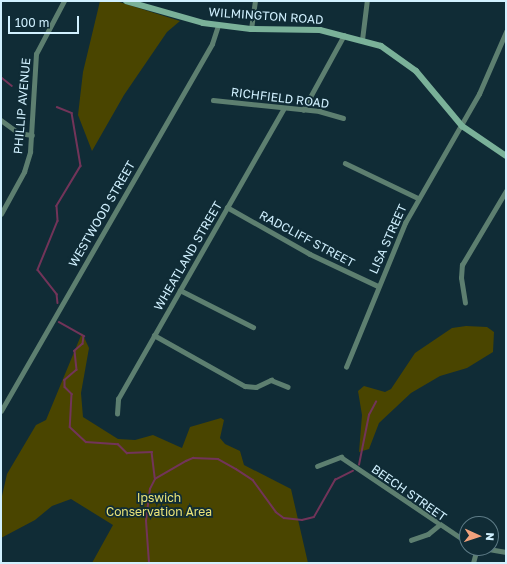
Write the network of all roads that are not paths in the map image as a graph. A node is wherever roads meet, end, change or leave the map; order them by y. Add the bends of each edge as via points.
1 (64, 1) edge
2 (126, 1) edge
3 (255, 1) edge
4 (368, 1) edge
5 (141, 3) edge
6 (218, 26) junction
7 (251, 28) junction
8 (506, 32) edge
9 (344, 35) junction
10 (362, 40) junction
11 (213, 100) dead end
12 (283, 110) junction
13 (303, 110) junction
14 (344, 118) dead end
15 (1, 120) edge
16 (462, 126) junction
17 (32, 135) junction
18 (506, 156) edge
19 (345, 162) dead end
20 (506, 191) edge
21 (418, 198) junction
22 (227, 207) junction
23 (1, 214) edge
24 (378, 286) junction
25 (180, 290) junction
26 (466, 304) dead end
27 (253, 327) dead end
28 (154, 335) junction
29 (346, 367) dead end
30 (288, 387) dead end
31 (1, 411) edge
32 (117, 414) dead end
33 (318, 466) dead end
34 (439, 525) junction
35 (459, 537) edge
36 (411, 540) dead end

1 - 17 street, PHILLIP AVENUE via 35,58
2 - 5 main road, WILMINGTON ROAD
3 - 7 street
4 - 10 street
5 - 6 main road, WILMINGTON ROAD
6 - 7 main road, WILMINGTON ROAD
6 - 31 street, WESTWOOD STREET via 212,44
7 - 9 main road, WILMINGTON ROAD via 305,28
8 - 16 street, LISA STREET via 491,71
9 - 10 main road, WILMINGTON ROAD
9 - 13 street
10 - 16 main road, WILMINGTON ROAD via 386,49 412,67
11 - 12 street, RICHFIELD ROAD
12 - 13 street, RICHFIELD ROAD
12 - 22 street, WHEATLAND STREET
13 - 14 street, RICHFIELD ROAD
15 - 17 street via 19,133
16 - 18 main road, WILMINGTON ROAD
16 - 21 street, LISA STREET
17 - 23 street, PHILLIP AVENUE via 24,172
19 - 21 street
20 - 26 street via 462,265 460,278
21 - 24 street, LISA STREET
22 - 24 street, RADCLIFF STREET via 310,254
22 - 25 street, WHEATLAND STREET
24 - 29 street, LISA STREET
25 - 27 street
25 - 28 street, WHEATLAND STREET
28 - 30 street via 245,386 256,387 271,380
28 - 32 street, WHEATLAND STREET via 118,399
33 - 34 street, BEECH STREET via 341,457
34 - 35 street, BEECH STREET
34 - 36 street via 428,534

